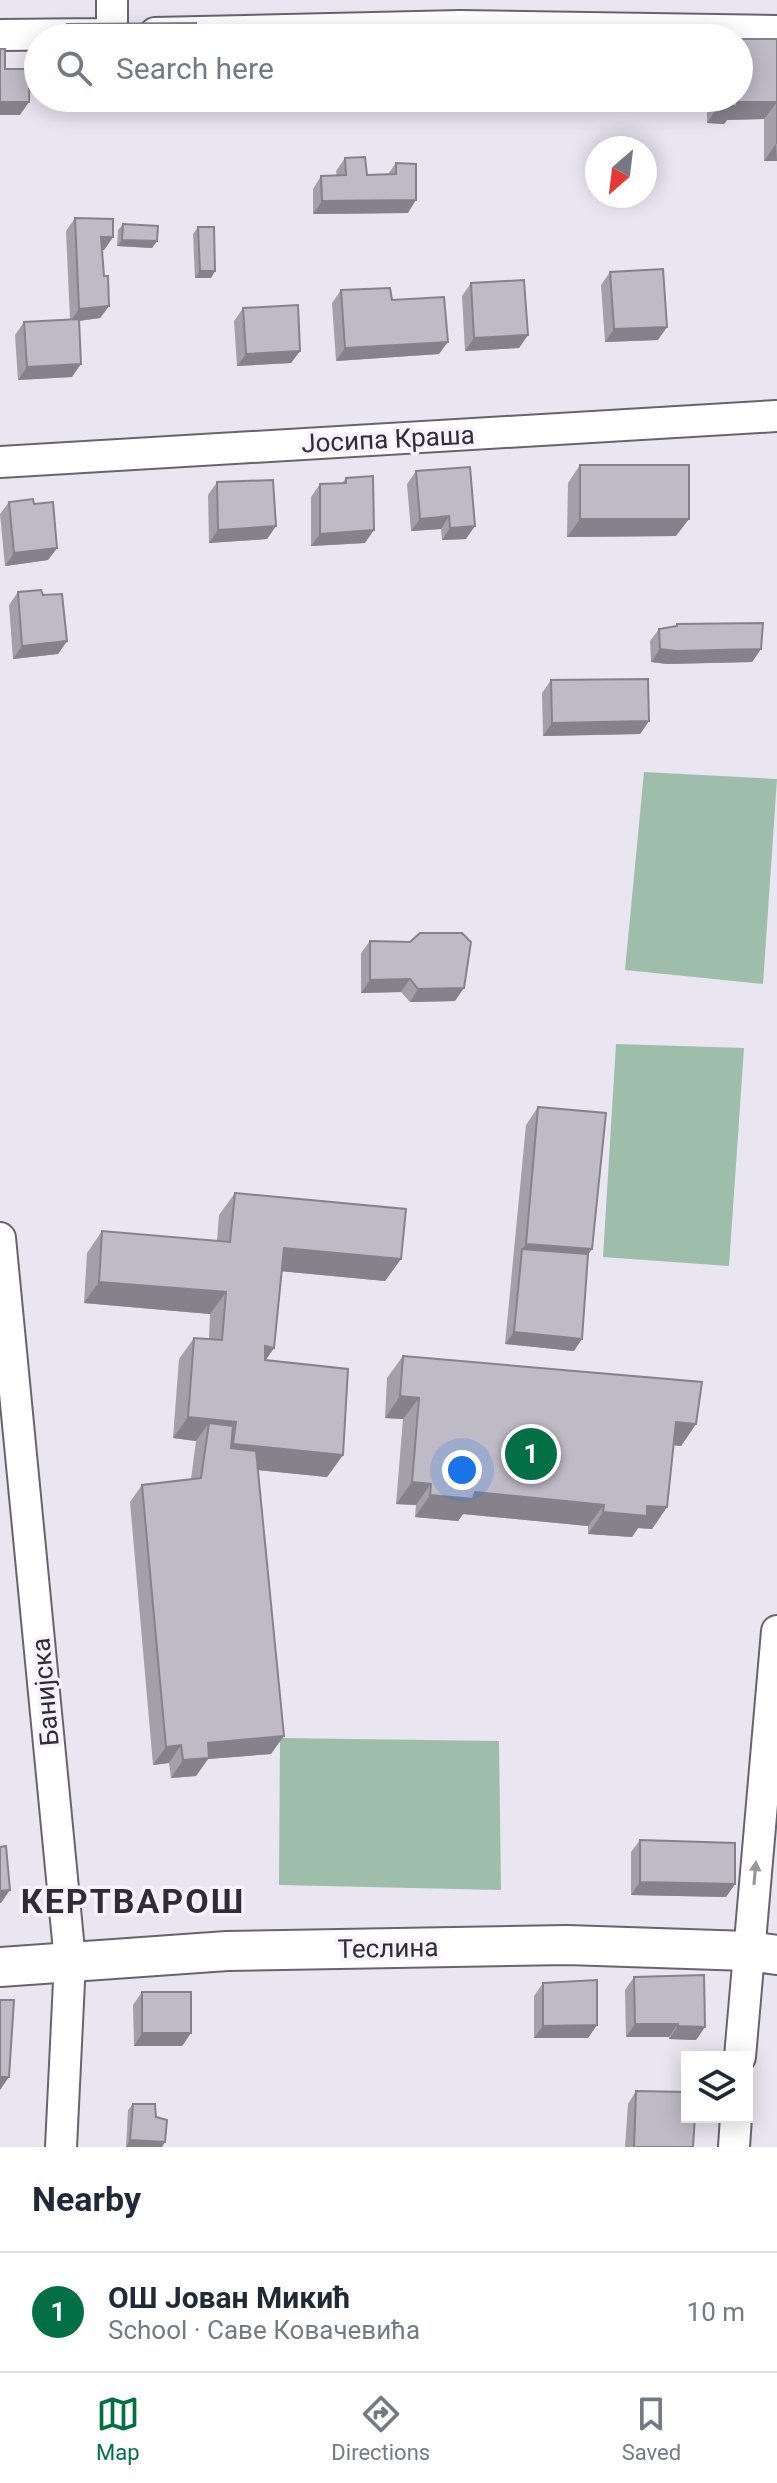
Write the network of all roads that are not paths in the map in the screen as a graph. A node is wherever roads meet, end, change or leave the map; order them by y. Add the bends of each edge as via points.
1 (112, 0) edge
2 (460, 13) edge
3 (112, 24) edge
4 (278, 24) edge
5 (654, 24) edge
6 (753, 30) edge
7 (777, 31) edge
8 (0, 35) edge
9 (24, 35) edge
10 (777, 416) edge
11 (0, 462) edge
12 (0, 1238) edge
13 (4, 1312) edge
14 (777, 1631) edge
15 (762, 1953) edge
16 (70, 1961) junction
17 (0, 1967) edge
18 (741, 2051) edge
19 (736, 2123) edge
20 (61, 2147) edge
21 (734, 2147) edge

1 - 3 street
2 - 4 street
2 - 5 street
6 - 7 street
8 - 9 street
10 - 11 street, Јосипа Краша
12 - 13 street, Банијска
13 - 16 street, Банијска
15 -> 14 street
15 - 16 street, Теслина via 567,1945 227,1951
15 - 18 street
16 - 17 street, Теслина
16 - 20 street, Банијска
19 - 21 street

